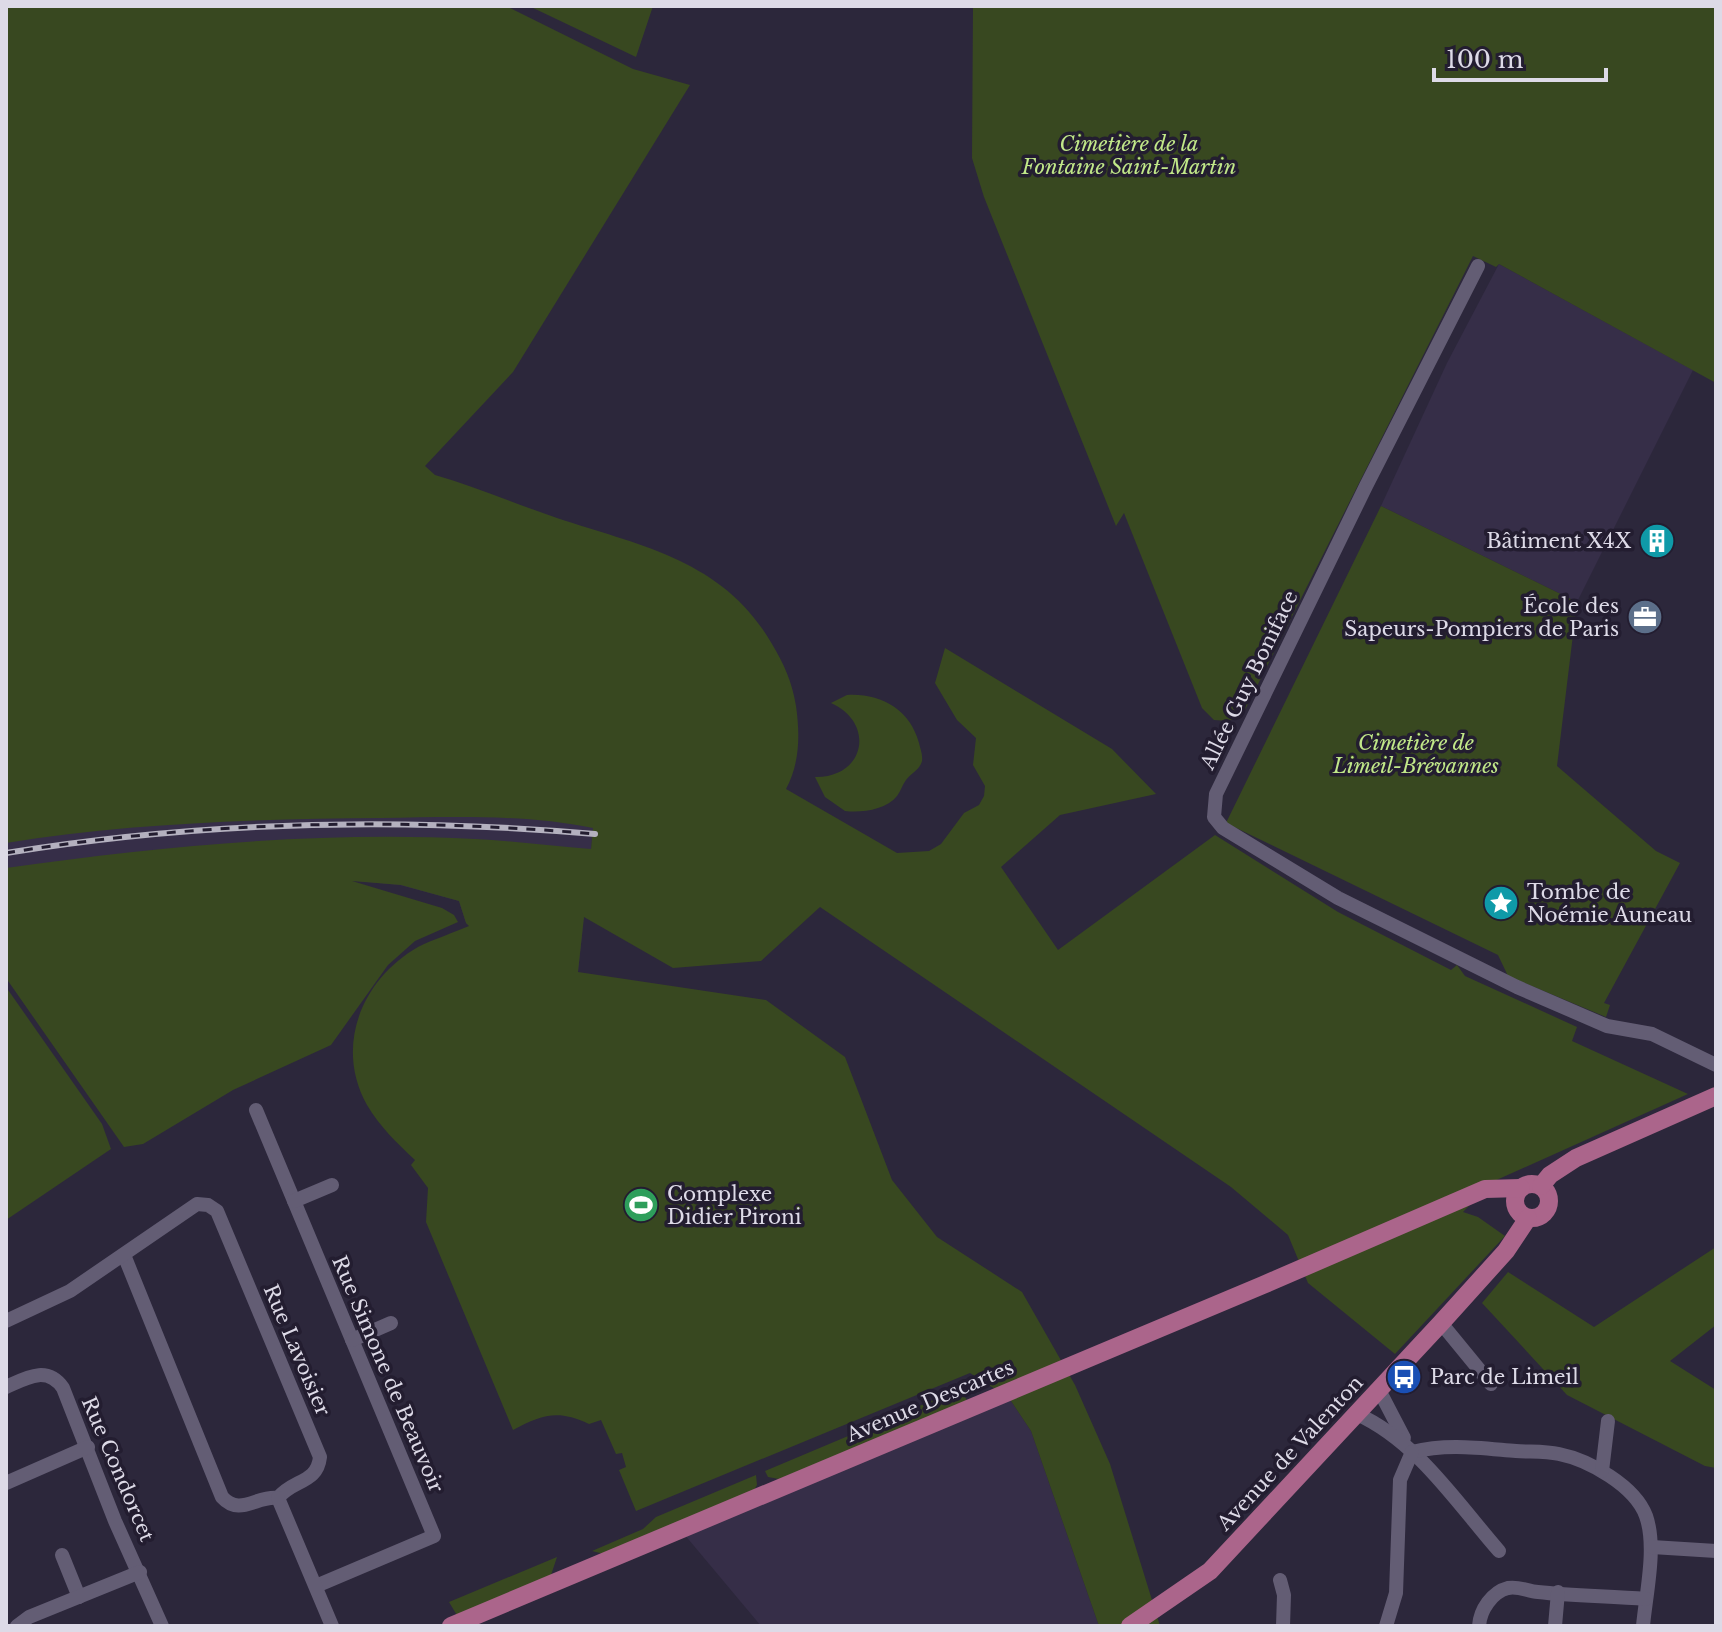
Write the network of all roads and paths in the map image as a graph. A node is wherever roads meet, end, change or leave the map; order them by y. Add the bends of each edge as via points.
1 (1478, 266) dead end
2 (1716, 1065) edge
3 (1716, 1096) edge
4 (256, 1110) dead end
5 (332, 1185) dead end
6 (1541, 1186) junction
7 (1518, 1195) junction
8 (294, 1201) junction
9 (1528, 1218) junction
10 (124, 1255) junction
11 (6, 1321) edge
12 (391, 1323) dead end
13 (1441, 1323) junction
14 (352, 1340) junction
15 (1491, 1384) dead end
16 (6, 1387) edge
17 (1379, 1390) junction
18 (1357, 1414) junction
19 (1608, 1421) dead end
20 (88, 1447) junction
21 (1412, 1452) junction
22 (1602, 1471) junction
23 (6, 1483) edge
24 (278, 1498) junction
25 (1652, 1547) junction
26 (1499, 1551) dead end
27 (1716, 1551) edge
28 (62, 1555) dead end
29 (140, 1572) junction
30 (1280, 1580) dead end
31 (316, 1586) junction
32 (1558, 1592) junction
33 (79, 1597) junction
34 (1646, 1599) junction
35 (17, 1626) edge
36 (162, 1626) edge
37 (332, 1626) edge
38 (451, 1626) edge
39 (1130, 1626) edge
40 (1283, 1626) edge
41 (1386, 1626) edge
42 (1479, 1626) edge
43 (1555, 1626) edge
44 (1643, 1626) edge

1 - 2 street, Allée Guy Boniface via 1216,794 1214,817 1223,828 1338,898 1517,987 1589,1019 1652,1034
3 - 6 main road via 1576,1158
4 - 8 street, Rue Simone de Beauvoir
5 - 8 street
6 - 7 main road via 1530,1184
6 - 9 main road via 1548,1205 1543,1214
7 - 9 main road via 1518,1212
7 - 38 main road, Avenue Descartes via 1485,1189
8 - 14 street, Rue Simone de Beauvoir
9 - 13 main road, Avenue de Valenton via 1506,1251
10 - 11 street via 70,1291
10 - 24 street, Rue Lavoisier via 222,1497 240,1507 266,1496
10 - 24 street, Rue Lavoisier via 197,1204 217,1211 320,1457 311,1477 286,1488
12 - 14 street
13 - 15 street
13 - 17 main road, Avenue de Valenton
14 - 31 street, Rue Simone de Beauvoir via 434,1536
16 - 20 street, Rue Condorcet via 34,1375 57,1379
17 - 18 main road, Avenue de Valenton
17 - 21 street
18 - 21 street via 1383,1426
18 - 39 main road, Avenue de Valenton via 1210,1571
19 - 22 street
20 - 23 street
20 - 29 street, Rue Condorcet
21 - 22 street via 1438,1445 1560,1454
21 - 26 street
21 - 41 street via 1400,1480 1396,1593
22 - 25 street via 1641,1506
24 - 31 street
25 - 27 street
25 - 34 street
28 - 33 street
29 - 33 street
29 - 36 street, Rue Condorcet
30 - 40 street
31 - 37 street
32 - 34 street
32 - 42 street via 1505,1589 1485,1607
32 - 43 street
33 - 35 street
34 - 44 street

